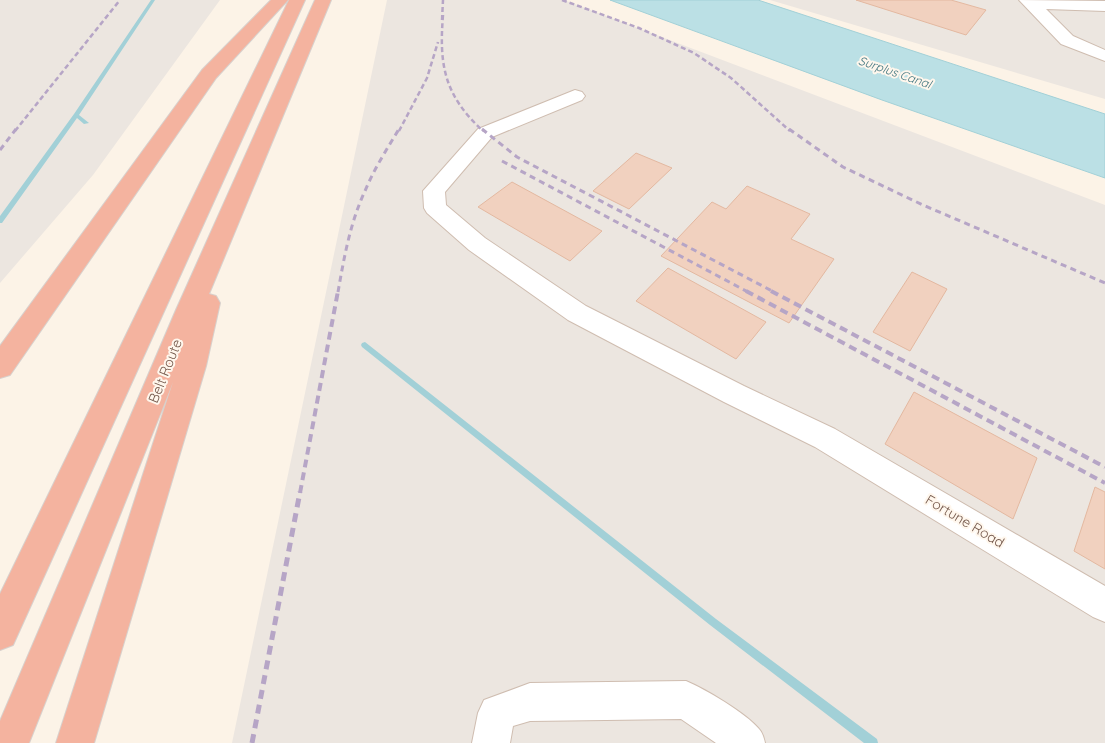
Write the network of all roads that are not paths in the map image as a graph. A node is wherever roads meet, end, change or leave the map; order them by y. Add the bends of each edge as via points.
1 (280, 0) edge
2 (297, 0) edge
3 (323, 0) edge
4 (1029, 2) edge
5 (1105, 6) edge
6 (1105, 56) edge
7 (575, 96) dead end
8 (222, 235) junction
9 (0, 367) edge
10 (1105, 605) edge
11 (0, 632) edge
12 (10, 743) edge
13 (75, 743) edge
14 (491, 743) edge
15 (746, 743) edge

1 - 9 highway via 209,74
2 - 11 highway
3 - 8 highway, Belt Route
4 - 5 street
4 - 6 street via 1067,40
7 - 10 street, Fortune Road via 485,133 434,191 435,208 477,244 577,313 825,438
8 - 12 highway, Belt Route
8 - 13 highway via 192,366
14 - 15 street via 497,713 530,702 676,700 686,700

